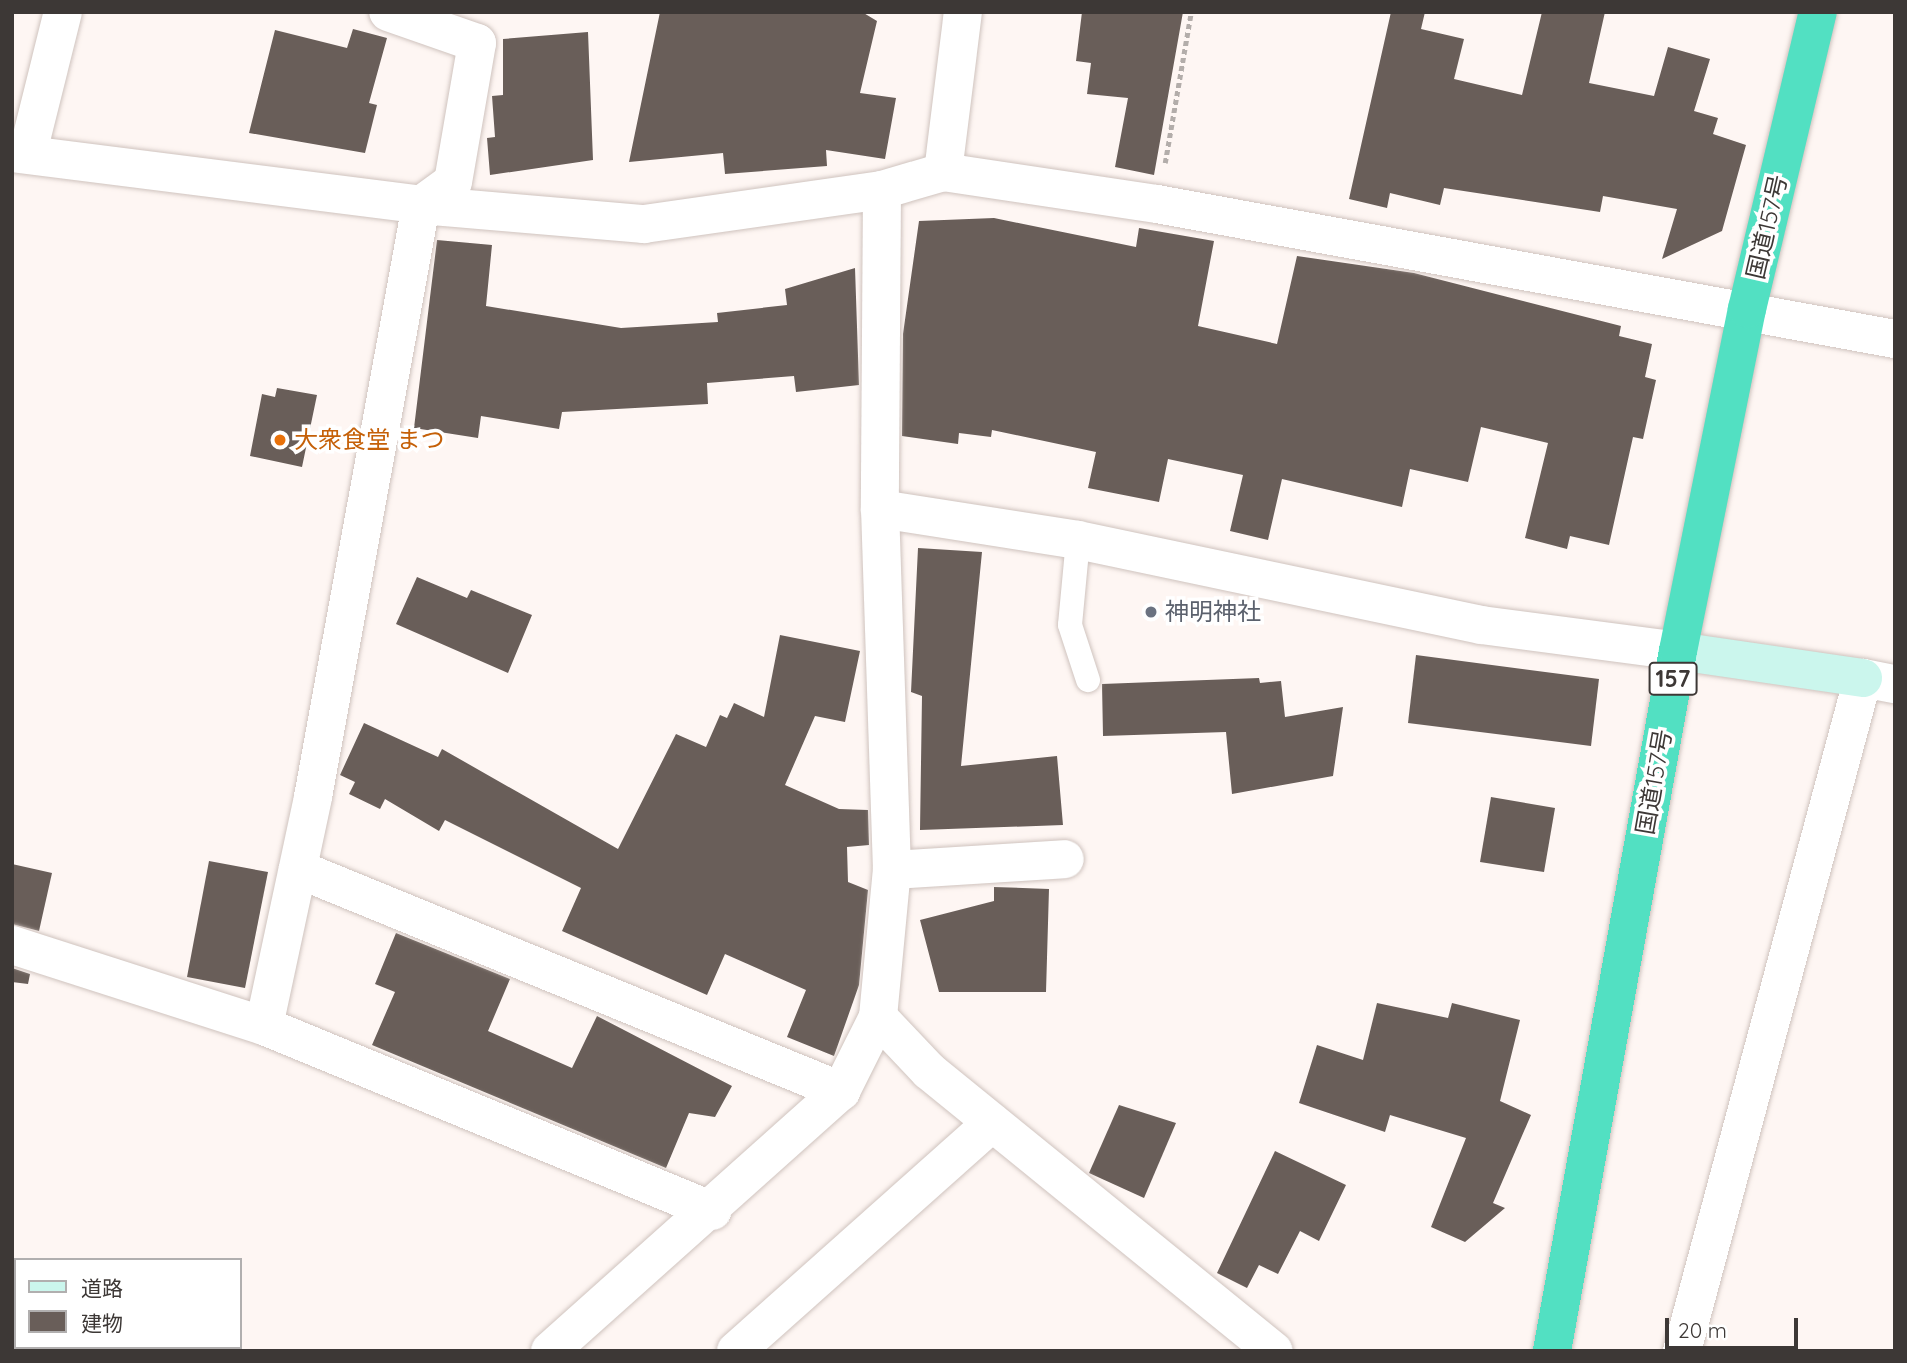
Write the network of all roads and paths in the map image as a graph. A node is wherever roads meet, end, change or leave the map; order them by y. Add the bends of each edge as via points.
1 (63, 12) edge
2 (388, 12) edge
3 (962, 12) edge
4 (1191, 12) edge
5 (1818, 12) edge
6 (20, 152) edge
7 (943, 173) junction
8 (882, 190) junction
9 (1157, 204) junction
10 (421, 205) junction
11 (1747, 309) junction
12 (1895, 339) edge
13 (880, 509) junction
14 (1078, 540) junction
15 (1678, 651) junction
16 (1088, 680) dead end
17 (1879, 681) edge
18 (1065, 859) dead end
19 (298, 869) junction
20 (892, 870) junction
21 (12, 945) edge
22 (878, 1017) junction
23 (264, 1026) junction
24 (841, 1091) junction
25 (992, 1123) junction
26 (712, 1211) junction
27 (550, 1351) edge
28 (736, 1351) edge
29 (1274, 1351) edge
30 (1552, 1351) edge
31 (1682, 1351) edge

1 - 6 street
2 - 10 street via 477,43 453,182
3 - 7 street
4 - 9 path
5 - 11 highway, 国道157号 / 157
6 - 10 street
7 - 8 street
7 - 9 street
8 - 10 street via 644,224
8 - 13 street
9 - 11 street
10 - 19 street
11 - 12 street
11 - 15 highway, 国道157号 / 157
13 - 14 street
13 - 20 street
14 - 15 street via 1481,625
14 - 16 lane via 1070,625
15 - 17 street
15 - 30 highway, 国道157号 / 157
17 - 31 street
18 - 20 street
19 - 23 street
19 - 24 street
20 - 22 street
21 - 23 street
22 - 24 street
22 - 25 street
23 - 26 street
24 - 26 street
25 - 28 street
25 - 29 street
26 - 27 street

